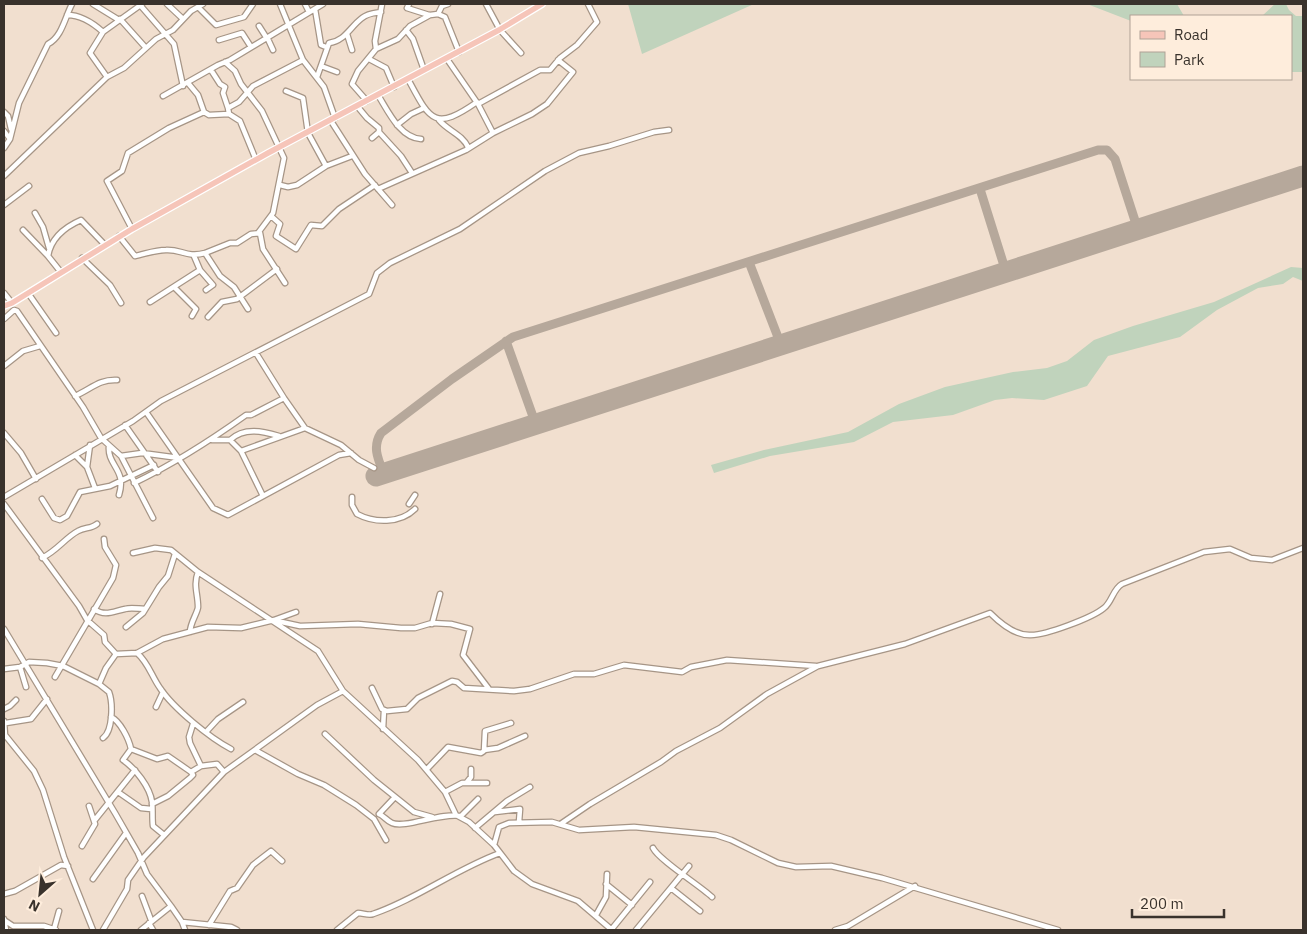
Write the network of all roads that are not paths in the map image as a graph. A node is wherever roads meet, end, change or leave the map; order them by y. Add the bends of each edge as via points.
1 (72, 4) edge
2 (93, 4) edge
3 (167, 4) edge
4 (203, 4) edge
5 (253, 4) edge
6 (280, 4) edge
7 (305, 4) edge
8 (323, 4) edge
9 (382, 4) edge
10 (408, 4) edge
11 (448, 4) edge
12 (486, 4) edge
13 (542, 4) edge
14 (588, 4) edge
15 (141, 5) edge
16 (198, 7) junction
17 (315, 9) junction
18 (309, 12) junction
19 (381, 12) junction
20 (438, 14) junction
21 (67, 15) junction
22 (430, 15) junction
23 (183, 18) junction
24 (119, 20) junction
25 (288, 25) junction
26 (259, 26) dead end
27 (406, 30) junction
28 (500, 30) junction
29 (103, 32) junction
30 (166, 34) junction
31 (347, 34) junction
32 (267, 37) junction
33 (219, 40) dead end
34 (251, 47) junction
35 (326, 47) junction
36 (146, 48) junction
37 (376, 49) junction
38 (273, 50) dead end
39 (352, 50) dead end
40 (459, 52) junction
41 (521, 53) dead end
42 (369, 59) junction
43 (447, 59) junction
44 (303, 60) junction
45 (558, 60) junction
46 (225, 62) junction
47 (321, 66) junction
48 (211, 70) junction
49 (424, 70) junction
50 (338, 72) dead end
51 (107, 77) junction
52 (317, 77) junction
53 (408, 80) junction
54 (188, 83) junction
55 (183, 86) junction
56 (394, 87) junction
57 (286, 91) dead end
58 (248, 92) junction
59 (378, 95) junction
60 (164, 96) dead end
61 (367, 101) junction
62 (478, 103) junction
63 (357, 106) junction
64 (424, 108) junction
65 (229, 111) junction
66 (4, 112) edge
67 (204, 112) junction
68 (333, 119) junction
69 (439, 120) junction
70 (397, 125) junction
71 (669, 130) dead end
72 (4, 131) edge
73 (12, 132) junction
74 (308, 132) junction
75 (379, 132) junction
76 (493, 133) junction
77 (372, 138) dead end
78 (10, 139) junction
79 (421, 139) dead end
80 (4, 148) edge
81 (278, 148) junction
82 (468, 148) junction
83 (352, 156) junction
84 (256, 160) junction
85 (326, 166) junction
86 (412, 173) junction
87 (4, 176) edge
88 (280, 185) junction
89 (29, 186) dead end
90 (376, 187) junction
91 (4, 205) edge
92 (392, 205) dead end
93 (35, 213) dead end
94 (271, 216) junction
95 (132, 229) junction
96 (22, 230) dead end
97 (258, 233) junction
98 (119, 236) junction
99 (104, 245) junction
100 (49, 248) junction
101 (205, 253) junction
102 (48, 256) junction
103 (194, 256) junction
104 (82, 258) junction
105 (277, 269) junction
106 (200, 270) junction
107 (60, 271) junction
108 (285, 283) dead end
109 (175, 288) junction
110 (206, 290) dead end
111 (4, 293) edge
112 (28, 293) junction
113 (240, 297) junction
114 (150, 302) dead end
115 (12, 303) junction
116 (121, 303) dead end
117 (4, 306) edge
118 (248, 309) dead end
119 (192, 316) dead end
120 (208, 317) dead end
121 (4, 319) edge
122 (56, 333) dead end
123 (40, 346) junction
124 (256, 353) junction
125 (4, 366) edge
126 (117, 380) dead end
127 (75, 396) junction
128 (284, 398) junction
129 (146, 412) junction
130 (125, 425) junction
131 (305, 428) junction
132 (4, 433) edge
133 (280, 436) junction
134 (101, 438) junction
135 (212, 440) junction
136 (230, 440) junction
137 (90, 445) junction
138 (108, 446) junction
139 (241, 451) junction
140 (145, 453) junction
141 (351, 453) junction
142 (75, 455) junction
143 (121, 456) junction
144 (180, 458) junction
145 (154, 465) junction
146 (87, 467) junction
147 (374, 468) dead end
148 (158, 472) junction
149 (131, 477) junction
150 (36, 479) junction
151 (121, 480) junction
152 (134, 483) junction
153 (95, 488) junction
154 (119, 495) dead end
155 (415, 495) dead end
156 (263, 496) junction
157 (4, 497) edge
158 (352, 497) dead end
159 (42, 499) dead end
160 (4, 504) edge
161 (409, 504) dead end
162 (414, 509) dead end
163 (153, 518) dead end
164 (97, 524) dead end
165 (104, 539) dead end
166 (1303, 548) edge
167 (133, 553) dead end
168 (175, 554) junction
169 (42, 558) junction
170 (198, 572) junction
171 (440, 594) dead end
172 (94, 609) junction
173 (145, 609) junction
174 (296, 612) dead end
175 (87, 620) junction
176 (274, 620) junction
177 (440, 623) junction
178 (432, 624) junction
179 (126, 627) dead end
180 (468, 628) dead end
181 (4, 629) edge
182 (190, 632) junction
183 (137, 653) junction
184 (116, 654) junction
185 (22, 666) junction
186 (63, 666) junction
187 (818, 666) junction
188 (4, 669) edge
189 (55, 677) dead end
190 (99, 684) junction
191 (26, 687) dead end
192 (372, 688) dead end
193 (490, 689) junction
194 (343, 691) junction
195 (163, 692) junction
196 (47, 699) junction
197 (16, 700) dead end
198 (243, 702) dead end
199 (156, 707) dead end
200 (4, 709) edge
201 (384, 710) junction
202 (111, 717) junction
203 (5, 722) edge
204 (511, 723) dead end
205 (193, 724) junction
206 (383, 729) junction
207 (206, 732) junction
208 (326, 734) dead end
209 (525, 736) dead end
210 (103, 738) dead end
211 (131, 749) junction
212 (231, 749) dead end
213 (255, 750) junction
214 (484, 750) junction
215 (201, 766) junction
216 (427, 769) junction
217 (471, 769) dead end
218 (135, 770) junction
219 (191, 772) junction
220 (224, 772) junction
221 (468, 782) junction
222 (488, 783) dead end
223 (530, 787) dead end
224 (118, 792) junction
225 (445, 792) junction
226 (395, 797) junction
227 (478, 799) dead end
228 (110, 804) junction
229 (89, 806) dead end
230 (151, 806) junction
231 (492, 812) junction
232 (379, 814) junction
233 (456, 815) junction
234 (432, 816) junction
235 (374, 818) junction
236 (94, 821) junction
237 (519, 822) junction
238 (562, 823) junction
239 (475, 828) junction
240 (126, 833) junction
241 (164, 835) junction
242 (386, 840) dead end
243 (494, 845) junction
244 (82, 846) dead end
245 (653, 848) dead end
246 (500, 853) junction
247 (282, 861) dead end
248 (141, 864) junction
249 (68, 866) junction
250 (689, 866) dead end
251 (683, 873) junction
252 (607, 874) dead end
253 (93, 879) dead end
254 (650, 882) dead end
255 (606, 884) junction
256 (915, 886) junction
257 (671, 888) dead end
258 (4, 894) edge
259 (142, 896) dead end
260 (712, 897) dead end
261 (632, 905) junction
262 (171, 906) junction
263 (59, 911) dead end
264 (700, 911) dead end
265 (596, 915) junction
266 (4, 919) edge
267 (150, 921) junction
268 (182, 922) junction
269 (209, 925) junction
270 (6, 930) edge
271 (55, 930) edge
272 (93, 930) edge
273 (104, 930) edge
274 (142, 930) edge
275 (153, 930) edge
276 (185, 930) edge
277 (237, 930) edge
278 (337, 930) edge
279 (612, 930) edge
280 (636, 930) edge
281 (835, 930) edge
282 (1058, 930) edge

1 - 21 street
2 - 24 street
3 - 23 street
4 - 16 street
5 - 16 street via 244,17 216,25
6 - 25 street
7 - 18 street
8 - 17 street
9 - 19 street
10 - 22 street via 407,8
11 - 20 street via 442,6
12 - 28 street
13 - 28 main road
14 - 45 street via 597,22 571,52
15 - 24 street
15 - 30 street
16 - 23 street
17 - 18 street
17 - 35 street via 321,45
18 - 25 street
19 - 31 street via 360,19
19 - 37 street via 374,41
20 - 22 street
20 - 40 street via 445,17
21 - 29 street via 76,15 93,23
21 - 73 street via 65,24 48,44 23,92
22 - 27 street
23 - 30 street
24 - 29 street
24 - 36 street
25 - 32 street
25 - 44 street
26 - 32 street
27 - 37 street via 398,39
27 - 49 street
28 - 40 main road
28 - 41 street
29 - 51 street via 90,53
30 - 36 street
30 - 55 street via 174,44
31 - 35 street
31 - 39 street
32 - 34 street
32 - 38 street
33 - 34 street via 242,33
34 - 46 street
35 - 47 street
36 - 51 street via 124,68
37 - 42 street
40 - 43 main road
42 - 56 street via 386,68
42 - 61 street via 352,80
43 - 49 main road
43 - 62 street
44 - 52 street
44 - 58 street via 253,86
45 - 62 street via 550,70 540,70
45 - 76 street via 573,72 553,97 543,107
46 - 48 street
46 - 58 street
47 - 50 street
47 - 52 street
48 - 54 street
48 - 65 street via 225,87 223,93
49 - 53 main road
51 - 87 street
52 - 68 street via 330,101
53 - 56 main road
53 - 64 street
54 - 55 street
54 - 67 street via 198,95
55 - 60 street
56 - 59 main road
57 - 74 street via 302,97
58 - 65 street
58 - 81 street via 262,112
59 - 61 main road
59 - 70 street
61 - 63 main road
62 - 69 street via 454,117
62 - 76 street
63 - 68 main road
63 - 75 street via 379,128
64 - 69 street
64 - 70 street
65 - 67 street via 209,115
65 - 84 street via 240,121
66 - 73 street
67 - 95 street via 169,128 128,153 122,171 107,180
68 - 74 main road
68 - 83 street
69 - 82 street via 460,136
70 - 79 street
71 - 124 street via 568,158 460,229 390,263 377,273 369,294
72 - 78 street
73 - 78 street
74 - 81 main road
74 - 85 street
75 - 77 street
75 - 86 street
76 - 82 street
78 - 80 street
81 - 84 main road
81 - 88 street via 284,162
82 - 86 street
83 - 85 street
83 - 90 street
84 - 95 main road
85 - 88 street via 297,185
86 - 90 street
88 - 94 street
89 - 91 street
90 - 92 street
90 - 94 street via 339,209 322,226 311,224 296,249 276,236 280,224
93 - 100 street
94 - 97 street
95 - 98 main road
96 - 102 street
97 - 101 street
97 - 105 street via 263,250
98 - 99 main road
98 - 103 street via 135,256 168,249
99 - 100 street via 81,220 61,231
99 - 104 main road
100 - 102 street
101 - 103 street
101 - 113 street via 220,276 234,287
102 - 107 street
103 - 106 street
104 - 107 main road
104 - 116 street via 110,285
105 - 108 street
105 - 113 street
106 - 109 street
106 - 110 street via 213,285
107 - 112 main road
109 - 114 street
109 - 119 street via 196,309
111 - 115 street
112 - 115 main road
112 - 122 street
113 - 118 street
113 - 120 street via 222,302
115 - 117 main road
121 - 123 street via 14,310 17,312
123 - 125 street via 23,351
123 - 127 street
124 - 128 street
124 - 129 street via 161,401
126 - 127 street via 101,380
127 - 134 street
128 - 131 street
128 - 135 street via 246,415
129 - 130 street
129 - 144 street
130 - 134 street
130 - 140 street
131 - 133 street
131 - 141 street
132 - 150 street
133 - 136 street via 263,431 250,432 238,433
133 - 139 street
134 - 137 street
134 - 138 street
135 - 136 street
135 - 144 street
136 - 139 street
137 - 142 street
137 - 146 street
138 - 143 street
138 - 151 street via 108,454
139 - 156 street
140 - 143 street
140 - 144 street
140 - 145 street
141 - 147 street
141 - 156 street via 339,455
142 - 146 street
142 - 150 street
143 - 149 street
144 - 148 street
144 - 156 street via 213,508 220,513 236,513
145 - 148 street
145 - 149 street
146 - 153 street
148 - 152 street
149 - 151 street
149 - 152 street
150 - 157 street
151 - 153 street
151 - 154 street
152 - 163 street
153 - 159 street via 80,492 67,516 60,520 54,518
155 - 161 street
158 - 162 street via 352,506 357,514 375,522 409,515
160 - 169 street
164 - 169 street via 78,531
165 - 172 street via 116,565 111,582
166 - 187 street via 1272,560 1251,558 1230,549 1197,554 1122,584 1106,608 1038,634 1016,631 990,613 905,644
167 - 168 street via 155,548 172,550
168 - 170 street
168 - 173 street via 171,572
169 - 175 street
170 - 176 street
170 - 182 street via 194,586 199,607
171 - 178 street
172 - 173 street via 100,613 115,613 127,608
172 - 175 street
173 - 179 street
174 - 176 street
175 - 184 street via 104,635 105,642
175 - 186 street
176 - 177 street via 300,626 358,624 402,628
176 - 182 street via 241,628 208,627
176 - 194 street via 318,651
177 - 178 street
177 - 193 street via 470,629 463,655
178 - 180 street
181 - 185 street
182 - 183 street via 163,639
183 - 184 street
183 - 195 street
184 - 190 street
185 - 186 street via 35,661
185 - 188 street
185 - 191 street
185 - 196 street
186 - 189 street
186 - 190 street
187 - 193 street via 727,660 682,672 624,665 594,674 574,674 530,689
187 - 238 street via 767,694 720,728 676,751
190 - 202 street via 109,692
192 - 201 street
193 - 201 street via 464,688 452,681 418,698 407,709
194 - 206 street
194 - 213 street
195 - 199 street
195 - 205 street
196 - 203 street via 31,719
196 - 228 street
197 - 200 street
198 - 207 street via 218,719
201 - 206 street
202 - 210 street via 108,734
202 - 211 street via 118,722
203 - 249 street via 5,735 34,771 43,790
204 - 214 street via 485,731
205 - 207 street
205 - 215 street via 190,744
206 - 216 street
207 - 212 street
208 - 226 street
209 - 214 street via 498,748
211 - 218 street via 123,760
211 - 219 street via 157,759 168,756
213 - 220 street
213 - 235 street via 324,785
214 - 216 street via 481,753 448,747
215 - 219 street
215 - 220 street via 217,764
216 - 225 street
217 - 221 street
218 - 224 street
218 - 230 street via 146,788
219 - 230 street via 190,778
220 - 241 street
221 - 222 street
221 - 225 street
223 - 231 street
224 - 228 street
224 - 230 street via 141,808
225 - 233 street
226 - 232 street
226 - 234 street via 414,812
227 - 233 street via 461,816
228 - 236 street
228 - 240 street
229 - 236 street
230 - 241 street via 153,826
231 - 237 street via 520,809
231 - 239 street
232 - 234 street via 393,823
232 - 235 street
233 - 234 street
233 - 239 street
235 - 242 street
236 - 244 street
237 - 238 street
237 - 243 street via 499,827
238 - 256 street via 578,830 634,827 716,835 782,864 831,866
239 - 243 street
240 - 248 street
240 - 253 street
241 - 248 street
243 - 246 street
245 - 251 street via 663,861
246 - 265 street via 514,872 532,884 578,901
246 - 278 street via 479,860 387,909 371,915 358,913
247 - 269 street via 271,851 258,861 237,888 230,891
248 - 262 street
248 - 273 street via 128,880 127,889
249 - 258 street via 61,865
249 - 272 street
250 - 251 street
251 - 260 street
251 - 280 street
252 - 255 street
254 - 261 street
255 - 261 street
255 - 265 street via 604,903
256 - 281 street via 848,926
256 - 282 street
257 - 264 street
259 - 267 street
261 - 279 street
262 - 267 street
262 - 268 street
263 - 271 street
265 - 279 street
266 - 270 street
266 - 271 street via 13,926 44,926
267 - 274 street
267 - 275 street
268 - 269 street
268 - 276 street
269 - 277 street

